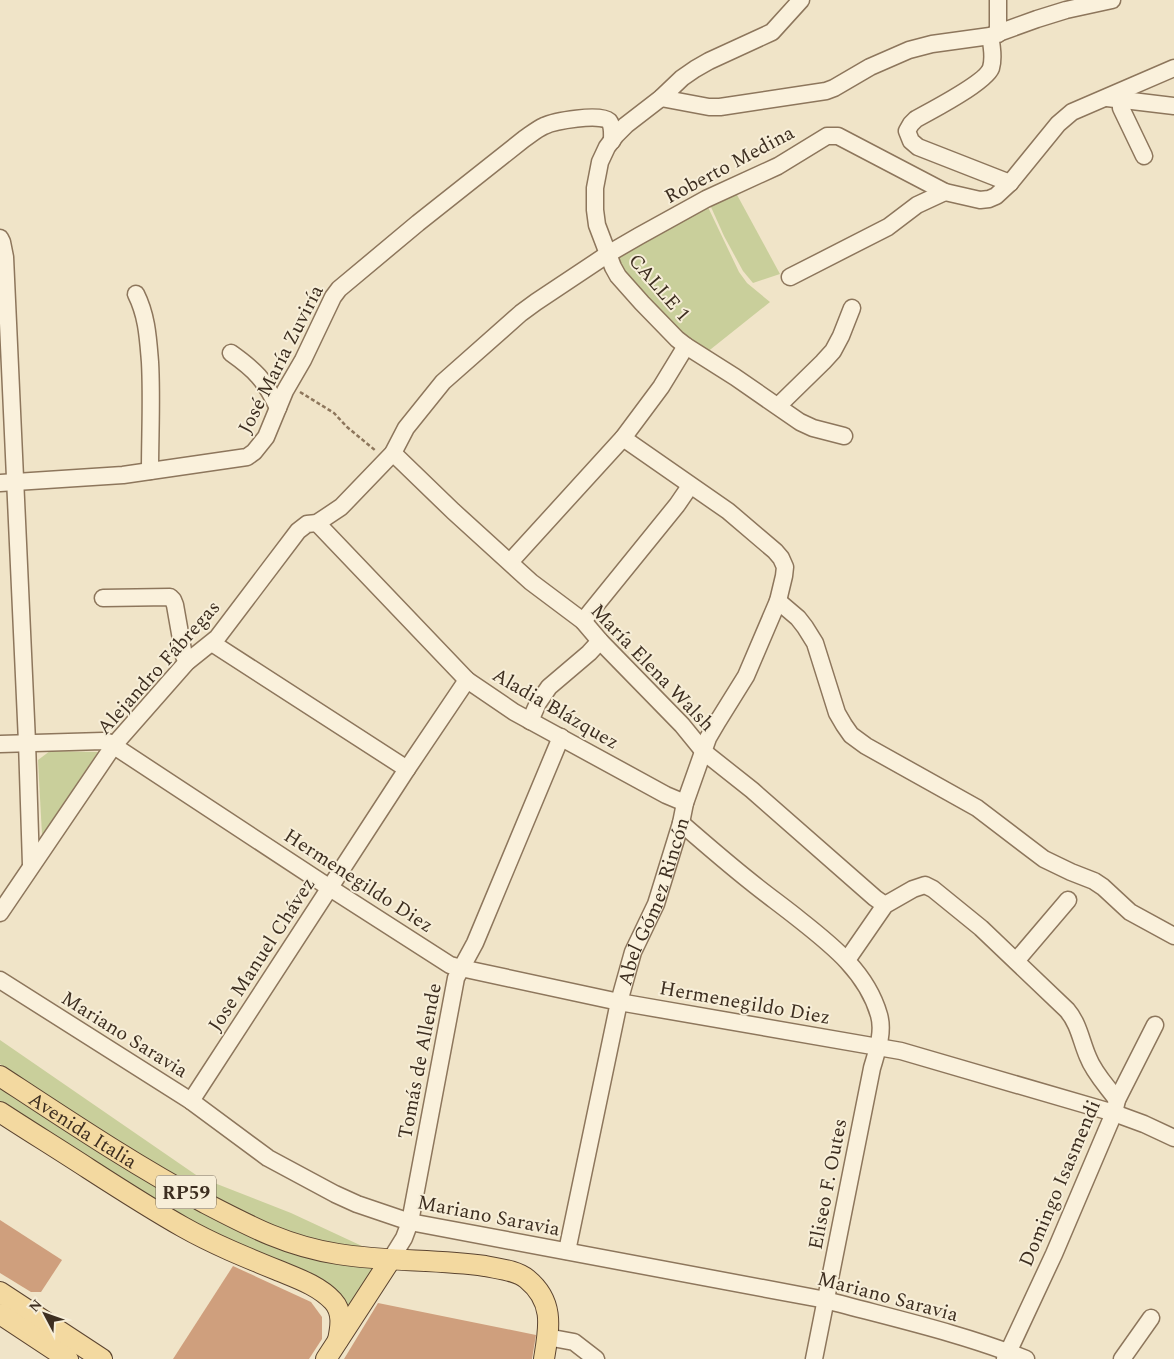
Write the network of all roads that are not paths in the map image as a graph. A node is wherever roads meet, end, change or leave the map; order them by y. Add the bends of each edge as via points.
1 (801, 0) edge
2 (998, 0) edge
3 (1112, 0) edge
4 (994, 35) junction
5 (1174, 68) edge
6 (661, 98) junction
7 (1114, 99) junction
8 (1174, 106) edge
9 (644, 111) junction
10 (603, 118) junction
11 (612, 141) junction
12 (1144, 156) dead end
13 (1010, 183) junction
14 (945, 192) junction
15 (1, 240) edge
16 (608, 254) junction
17 (790, 277) dead end
18 (136, 294) dead end
19 (852, 308) dead end
20 (686, 346) junction
21 (231, 353) dead end
22 (778, 406) junction
23 (278, 408) junction
24 (844, 436) dead end
25 (623, 438) junction
26 (390, 457) junction
27 (150, 471) junction
28 (7, 482) edge
29 (690, 486) junction
30 (317, 523) junction
31 (510, 562) junction
32 (103, 598) dead end
33 (778, 601) junction
34 (583, 621) junction
35 (600, 641) junction
36 (212, 643) junction
37 (186, 662) junction
38 (467, 680) junction
39 (530, 720) junction
40 (561, 737) junction
41 (28, 742) junction
42 (0, 744) edge
43 (114, 745) junction
44 (704, 752) junction
45 (407, 769) junction
46 (684, 803) junction
47 (681, 823) junction
48 (31, 866) junction
49 (330, 888) junction
50 (1068, 900) dead end
51 (885, 905) junction
52 (0, 912) edge
53 (1174, 936) edge
54 (847, 960) junction
55 (1016, 961) junction
56 (461, 968) junction
57 (0, 980) edge
58 (619, 1002) junction
59 (1155, 1025) dead end
60 (878, 1047) junction
61 (0, 1076) edge
62 (191, 1101) junction
63 (1116, 1107) junction
64 (0, 1112) edge
65 (1174, 1138) edge
66 (410, 1222) junction
67 (567, 1251) junction
68 (391, 1259) junction
69 (0, 1292) edge
70 (826, 1300) junction
71 (0, 1314) edge
72 (1151, 1318) dead end
73 (547, 1337) junction
74 (338, 1340) junction
75 (1006, 1355) edge
76 (68, 1359) edge
77 (102, 1359) edge
78 (326, 1359) edge
79 (544, 1359) edge
80 (596, 1359) edge
81 (814, 1359) edge
82 (1026, 1359) edge
83 (1122, 1359) edge

1 - 6 street, CALLE 1 via 772,32 694,69
2 - 4 street
3 - 4 street via 1037,18
4 - 6 street via 909,50 826,91 720,107
4 - 13 street via 990,69 984,76 916,119 907,131 918,147
5 - 7 street, Roberto Medina
6 - 9 street, CALLE 1
7 - 8 street
7 - 12 street
7 - 13 street, Roberto Medina via 1072,112 1064,118
9 - 10 street, José María Zuviría
9 - 11 street, CALLE 1
10 - 11 street via 611,125
10 - 23 street, José María Zuviría via 567,119 542,127 418,222 339,289
11 - 16 street, CALLE 1 via 600,162 595,188 597,226
13 - 14 street, Roberto Medina via 989,199
14 - 16 street, Roberto Medina via 838,136 827,136 778,166 706,199
14 - 17 street via 917,205 888,227
15 - 28 street via 5,257
16 - 20 street, CALLE 1 via 618,276
16 - 26 street, Roberto Medina via 521,313 443,382 406,428
18 - 27 street via 148,333
19 - 22 street via 834,351
20 - 22 street, CALLE 1
20 - 25 street via 661,387
21 - 23 street via 260,377
22 - 24 street, CALLE 1 via 813,428
23 - 27 street, José María Zuviría via 262,444 247,457
25 - 29 street
25 - 31 street
26 - 30 street, Alejandro Fábregas via 341,507
26 - 31 street, María Elena Walsh
27 - 28 street, José María Zuviría
28 - 41 street
29 - 33 street, Abel Gómez Rincón via 728,511 781,558 785,567
29 - 34 street
30 - 36 street, Alejandro Fábregas via 307,524 298,531
30 - 38 street, Aladia Blázquez
31 - 34 street, María Elena Walsh
32 - 37 street via 170,597 175,605
33 - 44 street, Abel Gómez Rincón via 750,667 708,738
33 - 53 street via 798,618 815,643 837,713 851,735 977,808 1044,858 1094,881 1130,912
34 - 35 street, María Elena Walsh
35 - 39 street via 549,687
35 - 44 street, María Elena Walsh
36 - 37 street, Alejandro Fábregas
36 - 45 street
37 - 43 street, Alejandro Fábregas
38 - 39 street, Aladia Blázquez
38 - 45 street, Jose Manuel Chávez
39 - 40 street, Aladia Blázquez
40 - 46 street, Aladia Blázquez
40 - 56 street, Tomás de Allende via 475,943
41 - 42 street, Hermenegildo Diez
41 - 43 street, Hermenegildo Diez via 103,741
41 - 48 street
43 - 48 street, Alejandro Fábregas
43 - 49 street, Hermenegildo Diez
44 - 46 street, Abel Gómez Rincón
44 - 51 street, María Elena Walsh
45 - 49 street, Jose Manuel Chávez
46 - 47 street, Abel Gómez Rincón
47 - 54 street, Eliseo F. Outes
47 - 58 street, Abel Gómez Rincón via 656,904 632,952
48 - 52 street, Alejandro Fábregas
49 - 56 street, Hermenegildo Diez via 450,965
49 - 62 street, Jose Manuel Chávez
50 - 55 street
51 - 54 street
51 - 55 street via 913,888 925,885 981,928
54 - 60 street, Eliseo F. Outes via 873,997 880,1017
55 - 63 street via 1074,1018 1088,1058
56 - 58 street, Hermenegildo Diez
56 - 66 street, Tomás de Allende via 456,978
57 - 62 street, Mariano Saravia
58 - 60 street, Hermenegildo Diez
58 - 67 street, Abel Gómez Rincón
59 - 63 street, Domingo Isasmendi
60 - 63 street, Hermenegildo Diez
60 - 70 street, Eliseo F. Outes
61 - 68 main road, Avenida Italia / RP59 via 171,1184 265,1234 325,1252
62 - 66 street, Mariano Saravia via 282,1166 357,1204
63 - 65 street, Hermenegildo Diez
63 - 75 street, Domingo Isasmendi via 1054,1254
64 - 74 main road, Avenida Italia / RP59 via 183,1227 325,1294 339,1310 341,1329
66 - 67 street, Mariano Saravia
66 - 68 street, Tomás de Allende
67 - 70 street, Mariano Saravia
68 - 73 main road, RP59 via 464,1263 516,1273 541,1294 548,1311
68 - 74 main road, RP59
69 - 77 main road
70 - 75 street, Mariano Saravia via 890,1316
70 - 81 street, Eliseo F. Outes
71 - 76 main road
72 - 83 street
73 - 79 main road, RP59
73 - 80 street via 574,1342
74 - 78 main road, RP59
75 - 82 street, Mariano Saravia

